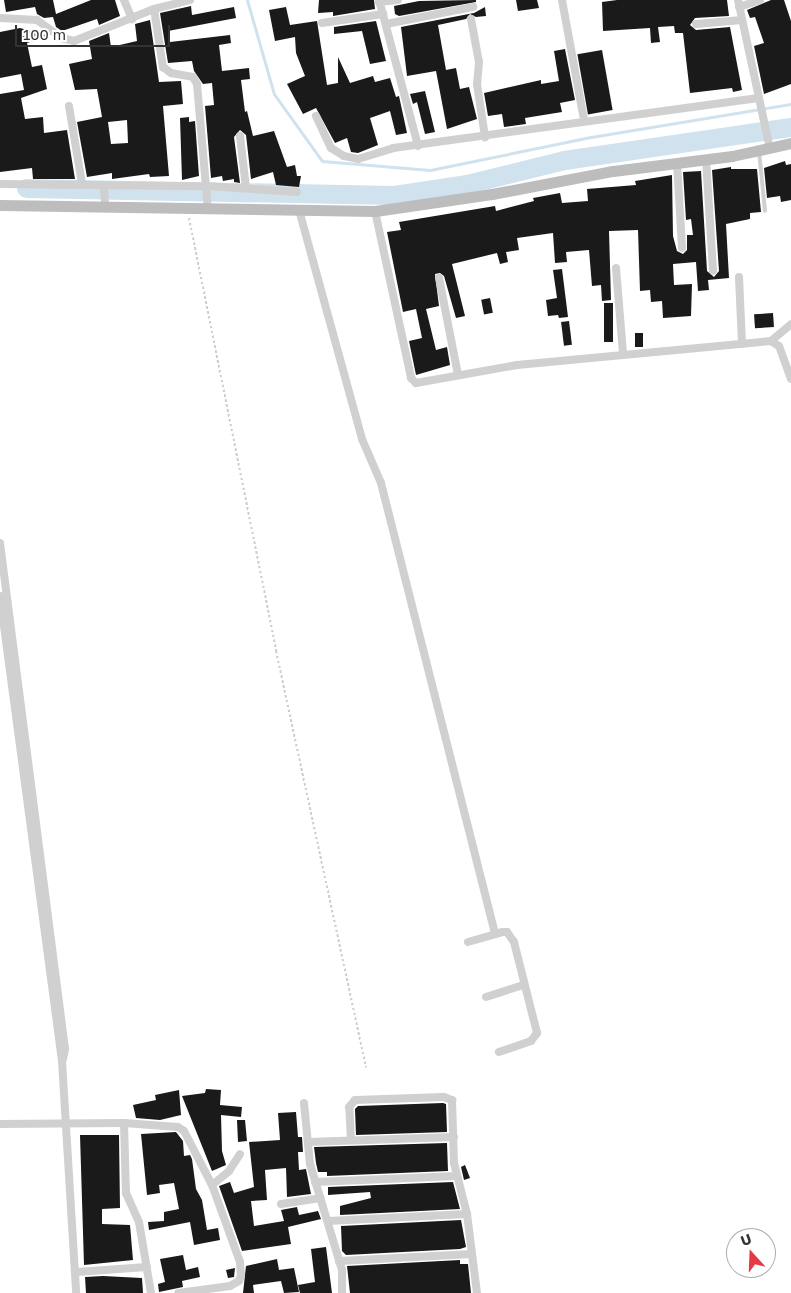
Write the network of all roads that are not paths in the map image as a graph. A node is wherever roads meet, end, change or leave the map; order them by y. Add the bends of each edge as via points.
1 (124, 0) edge
2 (190, 0) edge
3 (398, 0) edge
4 (562, 0) edge
5 (760, 0) edge
6 (379, 1) edge
7 (739, 4) edge
8 (473, 7) dead end
9 (154, 9) junction
10 (383, 14) junction
11 (0, 18) edge
12 (132, 19) junction
13 (471, 20) dead end
14 (742, 20) junction
15 (322, 23) dead end
16 (386, 24) junction
17 (696, 24) dead end
18 (758, 102) junction
19 (69, 106) dead end
20 (316, 116) dead end
21 (584, 120) junction
22 (240, 136) dead end
23 (485, 137) junction
24 (791, 143) edge
25 (418, 146) junction
26 (766, 148) junction
27 (706, 159) junction
28 (677, 163) junction
29 (0, 184) edge
30 (82, 184) junction
31 (104, 187) junction
32 (207, 188) junction
33 (246, 188) junction
34 (297, 192) dead end
35 (105, 203) junction
36 (0, 205) edge
37 (208, 205) junction
38 (299, 210) junction
39 (374, 211) junction
40 (765, 211) dead end
41 (682, 248) dead end
42 (616, 268) dead end
43 (713, 271) dead end
44 (739, 277) dead end
45 (438, 278) dead end
46 (791, 324) edge
47 (770, 341) junction
48 (742, 344) junction
49 (622, 354) junction
50 (458, 375) junction
51 (791, 379) edge
52 (0, 543) edge
53 (0, 596) edge
54 (495, 933) junction
55 (468, 942) dead end
56 (523, 985) junction
57 (486, 997) dead end
58 (499, 1052) dead end
59 (62, 1061) junction
60 (304, 1104) dead end
61 (68, 1123) junction
62 (124, 1123) junction
63 (0, 1124) edge
64 (454, 1136) junction
65 (351, 1140) junction
66 (308, 1142) junction
67 (240, 1154) dead end
68 (457, 1176) junction
69 (315, 1182) junction
70 (212, 1185) junction
71 (321, 1198) junction
72 (281, 1204) dead end
73 (467, 1214) junction
74 (328, 1221) junction
75 (472, 1254) junction
76 (339, 1261) junction
77 (147, 1267) junction
78 (76, 1272) junction
79 (76, 1293) edge
80 (151, 1293) edge
81 (178, 1293) edge
82 (342, 1293) edge
83 (477, 1293) edge

1 - 12 street
2 - 9 street
3 - 6 street
4 - 21 street
5 - 7 street
6 - 10 street
7 - 14 street
8 - 16 street
9 - 12 street
9 - 32 street via 163,67 171,73 193,77 197,84
10 - 15 street
10 - 16 street
11 - 12 street via 37,20 67,41
13 - 23 street via 479,62 477,84
14 - 17 street
14 - 18 street
16 - 25 street
18 - 21 street
18 - 26 street
19 - 30 street
20 - 25 street via 331,148 352,159 393,148
21 - 23 street
22 - 33 street
23 - 25 street
24 - 26 main road
26 - 27 main road
26 - 40 lane
27 - 28 main road
27 - 43 street
28 - 39 main road
28 - 41 street
29 - 30 street
30 - 31 street
31 - 32 street
31 - 35 street
32 - 33 street
32 - 37 street
33 - 34 street
35 - 36 main road
35 - 37 main road via 187,208
37 - 38 main road
38 - 39 main road
38 - 54 street via 362,439 381,484
39 - 50 street via 413,381 421,383
42 - 49 street
44 - 48 street
45 - 50 street
46 - 47 street
47 - 48 street
47 - 51 street via 779,346
48 - 49 street
49 - 50 street
52 - 59 street via 65,1049
53 - 59 street
54 - 55 street
54 - 56 street via 507,932 511,936
56 - 57 street
56 - 58 street via 537,1027 536,1038
59 - 61 street
60 - 66 street
61 - 62 street
61 - 63 street
61 - 78 street
62 - 70 street via 184,1130
62 - 77 street via 126,1193 138,1222
64 - 65 street
64 - 65 street via 453,1104 448,1098 355,1100 349,1107
64 - 68 street
65 - 66 street
66 - 69 street
67 - 70 street via 229,1171
68 - 69 street
68 - 73 street
69 - 71 street
70 - 81 street via 240,1262 241,1275 239,1281 230,1286
71 - 72 street
71 - 74 street
73 - 74 street
73 - 75 street
74 - 76 street
75 - 76 street
75 - 83 street
76 - 82 street
77 - 78 street
77 - 80 street
78 - 79 street

